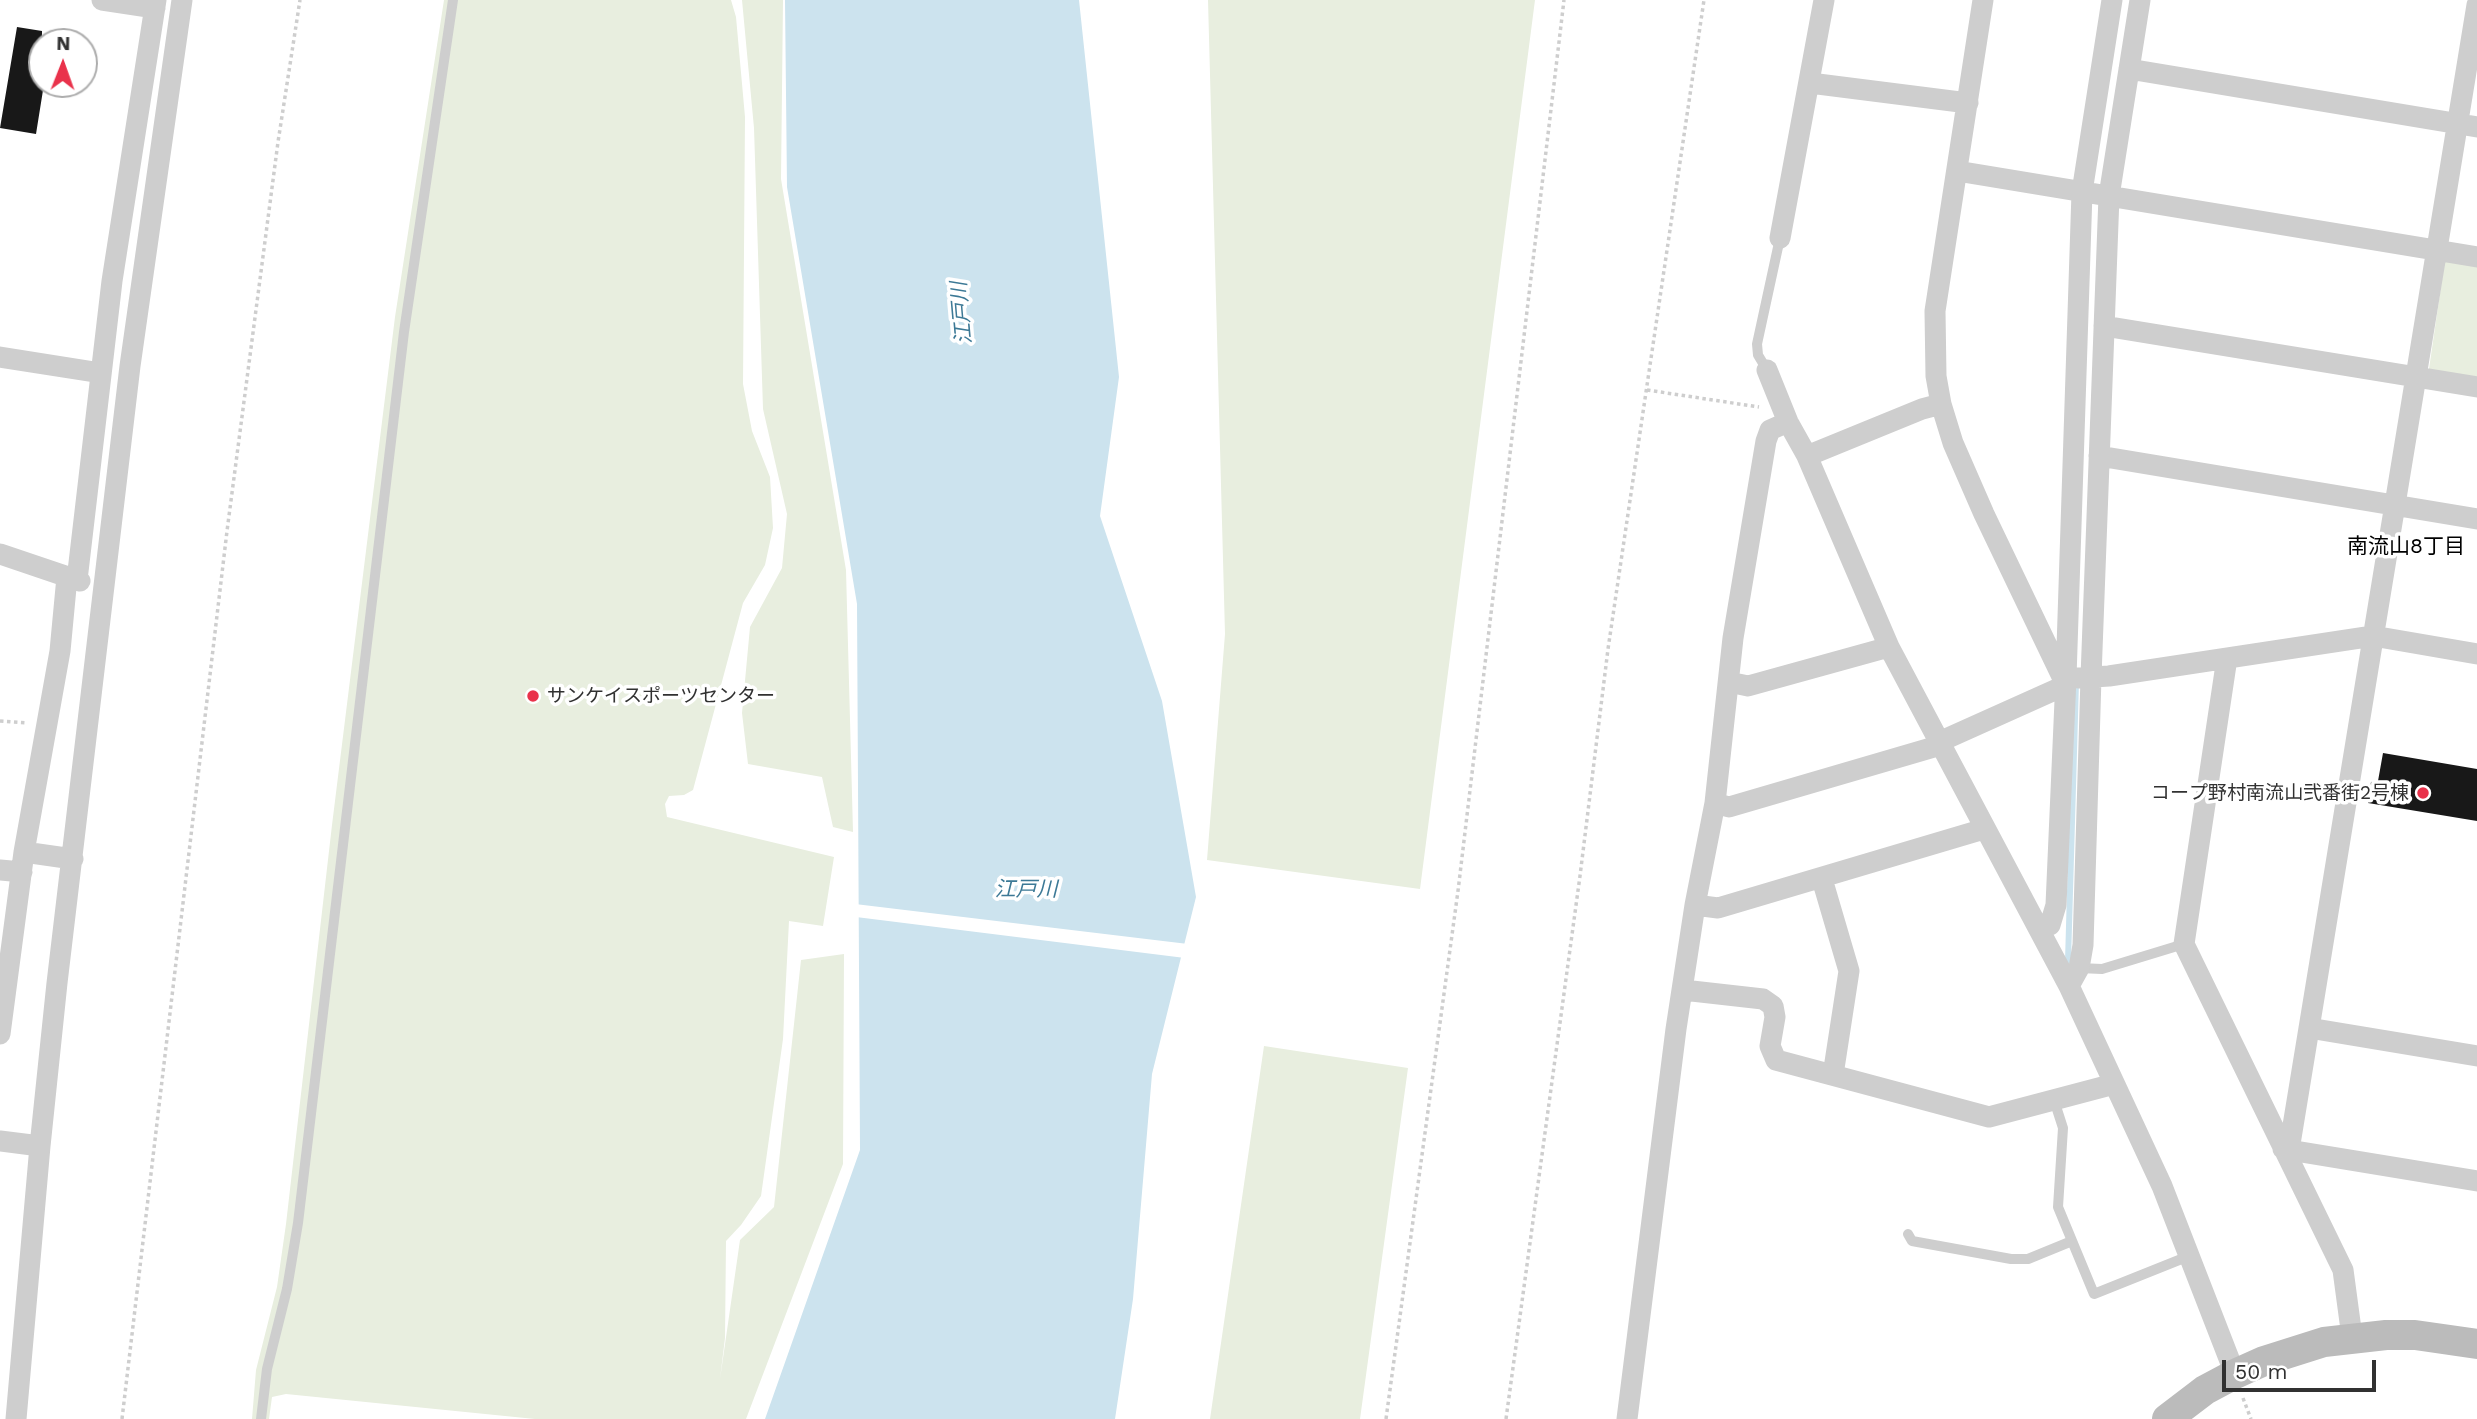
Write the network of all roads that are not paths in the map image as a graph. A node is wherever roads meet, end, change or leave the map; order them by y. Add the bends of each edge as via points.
1 (102, 0) edge
2 (182, 0) edge
3 (453, 0) edge
4 (1824, 0) edge
5 (1983, 0) edge
6 (2112, 0) edge
7 (2140, 0) edge
8 (156, 4) edge
9 (2477, 5) edge
10 (2129, 69) junction
11 (1810, 83) junction
12 (1968, 103) junction
13 (2467, 125) edge
14 (1957, 172) junction
15 (2082, 192) junction
16 (2109, 196) junction
17 (1780, 238) joint
18 (2436, 250) junction
19 (2477, 257) edge
20 (2104, 326) junction
21 (0, 357) edge
22 (1767, 370) joint
23 (102, 373) junction
24 (2416, 377) junction
25 (2477, 387) edge
26 (1941, 404) junction
27 (1784, 412) junction
28 (1807, 456) junction
29 (2099, 456) junction
30 (2393, 506) junction
31 (2477, 519) edge
32 (0, 554) edge
33 (72, 578) junction
34 (105, 588) junction
35 (2373, 636) junction
36 (1889, 647) junction
37 (2477, 653) edge
38 (2227, 658) junction
39 (2091, 677) junction
40 (1729, 682) junction
41 (2066, 682) junction
42 (1940, 744) junction
43 (1715, 803) junction
44 (1984, 829) junction
45 (73, 859) junction
46 (23, 862) junction
47 (0, 870) edge
48 (1822, 879) junction
49 (1695, 905) junction
50 (2040, 929) junction
51 (2184, 944) junction
52 (2074, 977) junction
53 (1683, 990) junction
54 (2309, 1028) junction
55 (0, 1034) edge
56 (2477, 1056) edge
57 (1833, 1075) junction
58 (2114, 1084) junction
59 (2054, 1100) junction
60 (0, 1141) edge
61 (40, 1146) junction
62 (2286, 1149) junction
63 (2477, 1181) edge
64 (1908, 1234) dead end
65 (2072, 1241) junction
66 (2189, 1256) junction
67 (2352, 1338) junction
68 (2477, 1344) edge
69 (2238, 1383) junction
70 (16, 1419) edge
71 (261, 1419) edge
72 (1627, 1419) edge
73 (2167, 1419) edge

1 - 8 street
2 - 34 street via 130,366
3 - 71 lane via 404,332 298,1223
4 - 11 street
5 - 12 street
6 - 15 street
7 - 10 street
8 - 23 street
9 - 13 street
10 - 13 street
10 - 16 street
11 - 12 street
11 - 17 street
12 - 14 street
13 - 18 street
14 - 15 street
14 - 26 street via 1935,311
15 - 16 street
15 - 41 street
16 - 18 street
16 - 20 street
17 - 22 lane via 1756,344
18 - 19 street
18 - 24 street
20 - 24 street
20 - 29 street
21 - 23 street
22 - 27 street
23 - 33 street
24 - 25 street
24 - 30 street
26 - 28 street
26 - 41 street via 1984,514
27 - 28 street
27 - 40 street via 1766,441
28 - 36 street
29 - 30 street
29 - 39 street
30 - 31 street
30 - 35 street
32 - 33 street
33 - 34 street
33 - 46 street
34 - 45 street
35 - 37 street
35 - 38 street
35 - 54 street
36 - 40 street via 1748,686
36 - 42 street
38 - 39 street
38 - 51 street
39 - 41 street
39 - 52 street via 2083,945
40 - 43 street
41 - 42 street
41 - 50 street via 2056,905 2050,925
42 - 43 street via 1729,807
42 - 44 street
43 - 49 street
44 - 48 street
44 - 50 street
45 - 46 street
45 - 61 street
46 - 47 street
46 - 55 street
48 - 49 street via 1718,908
48 - 57 street via 1849,971
49 - 53 street
50 - 52 street
51 - 52 lane
51 - 62 street
52 - 58 street
53 - 57 street via 1763,999 1773,1006 1770,1046 1776,1060
53 - 72 street
54 - 56 street
54 - 62 street
57 - 59 street via 1989,1117
58 - 59 street
58 - 66 street
59 - 65 lane via 2063,1128 2058,1207
60 - 61 street
61 - 70 street
62 - 63 street
62 - 67 street via 2343,1270
64 - 65 lane via 1912,1241 2011,1259 2028,1259
65 - 66 lane via 2094,1294
66 - 69 street
67 - 68 street via 2415,1335
67 - 69 street via 2292,1352
69 - 73 street via 2205,1390

